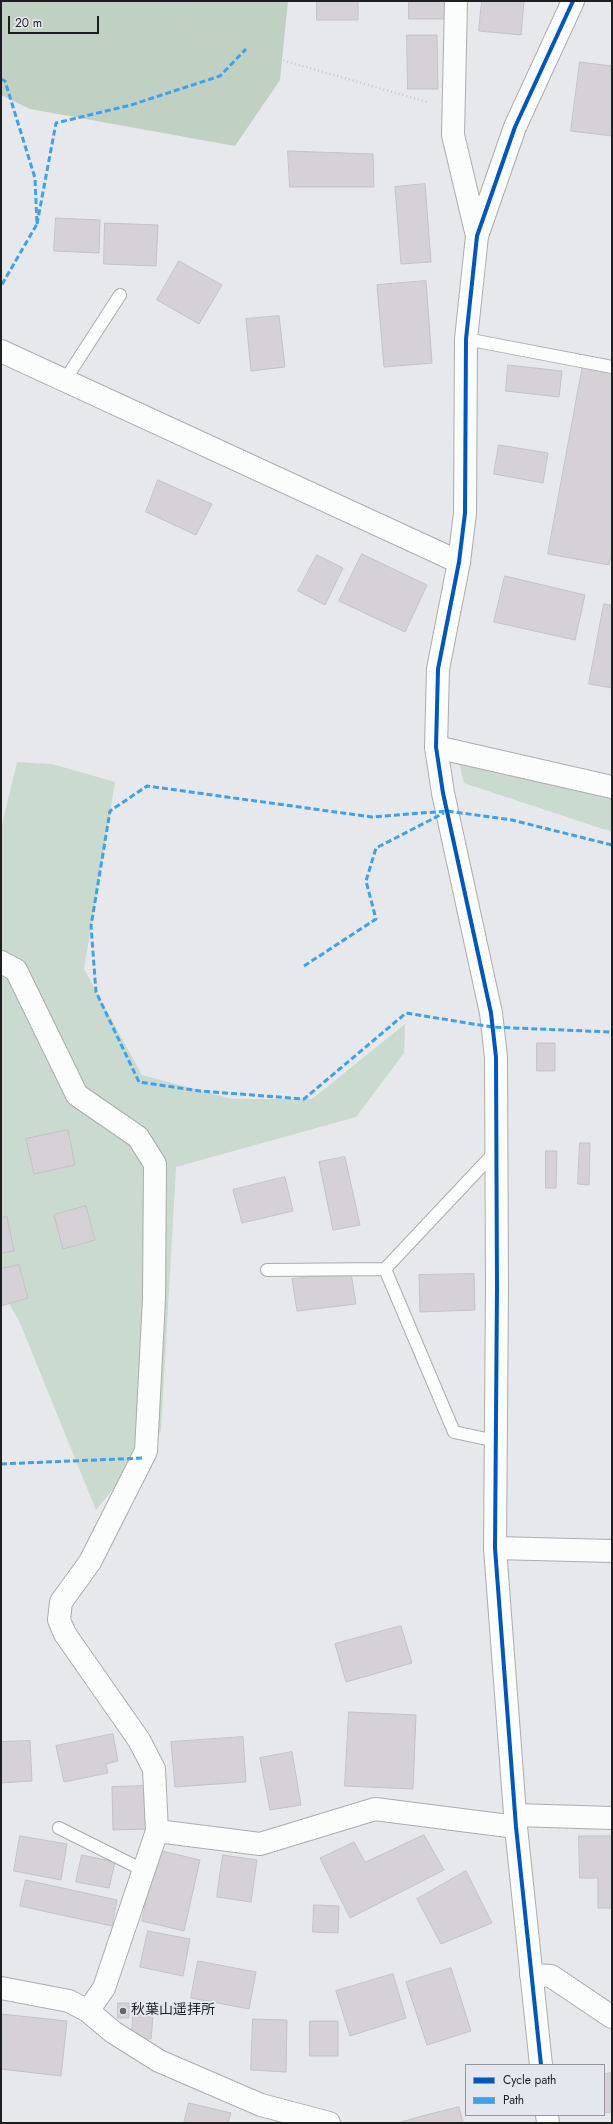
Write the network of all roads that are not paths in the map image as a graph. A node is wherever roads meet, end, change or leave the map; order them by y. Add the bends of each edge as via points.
1 (456, 1) edge
2 (572, 1) edge
3 (477, 236) junction
4 (120, 295) dead end
5 (466, 339) junction
6 (1, 351) edge
7 (612, 367) edge
8 (65, 380) junction
9 (458, 562) junction
10 (436, 747) junction
11 (612, 786) edge
12 (1, 962) edge
13 (496, 1151) junction
14 (385, 1269) junction
15 (268, 1270) dead end
16 (496, 1440) junction
17 (495, 1548) junction
18 (612, 1551) edge
19 (612, 1818) edge
20 (515, 1821) junction
21 (59, 1828) dead end
22 (157, 1831) junction
23 (144, 1870) junction
24 (530, 1975) junction
25 (1, 1988) edge
26 (88, 2011) junction
27 (612, 2018) edge
28 (541, 2064) edge
29 (259, 2114) edge
30 (329, 2123) edge

1 - 3 street via 453,135
2 - 3 street via 515,127
3 - 5 street
4 - 8 lane
5 - 7 lane
5 - 9 street via 465,513
6 - 8 street
8 - 9 street
9 - 10 street via 438,669
10 - 11 street
10 - 13 street via 443,793 491,1013 496,1057
12 - 22 street via 16,970 77,1095 138,1137 155,1164 154,1299 146,1451 90,1562 61,1602 59,1620 65,1634 139,1740 154,1769
13 - 14 lane
13 - 16 street
14 - 15 lane
14 - 16 lane via 454,1432
16 - 17 street
17 - 18 street
17 - 20 street
19 - 20 street
20 - 22 street via 375,1809 260,1844
20 - 24 street
21 - 23 lane
22 - 23 street
23 - 26 street via 104,1988
24 - 27 street via 551,1976
24 - 28 street
25 - 26 street via 69,2001
26 - 29 street via 113,2032 159,2061
29 - 30 street

